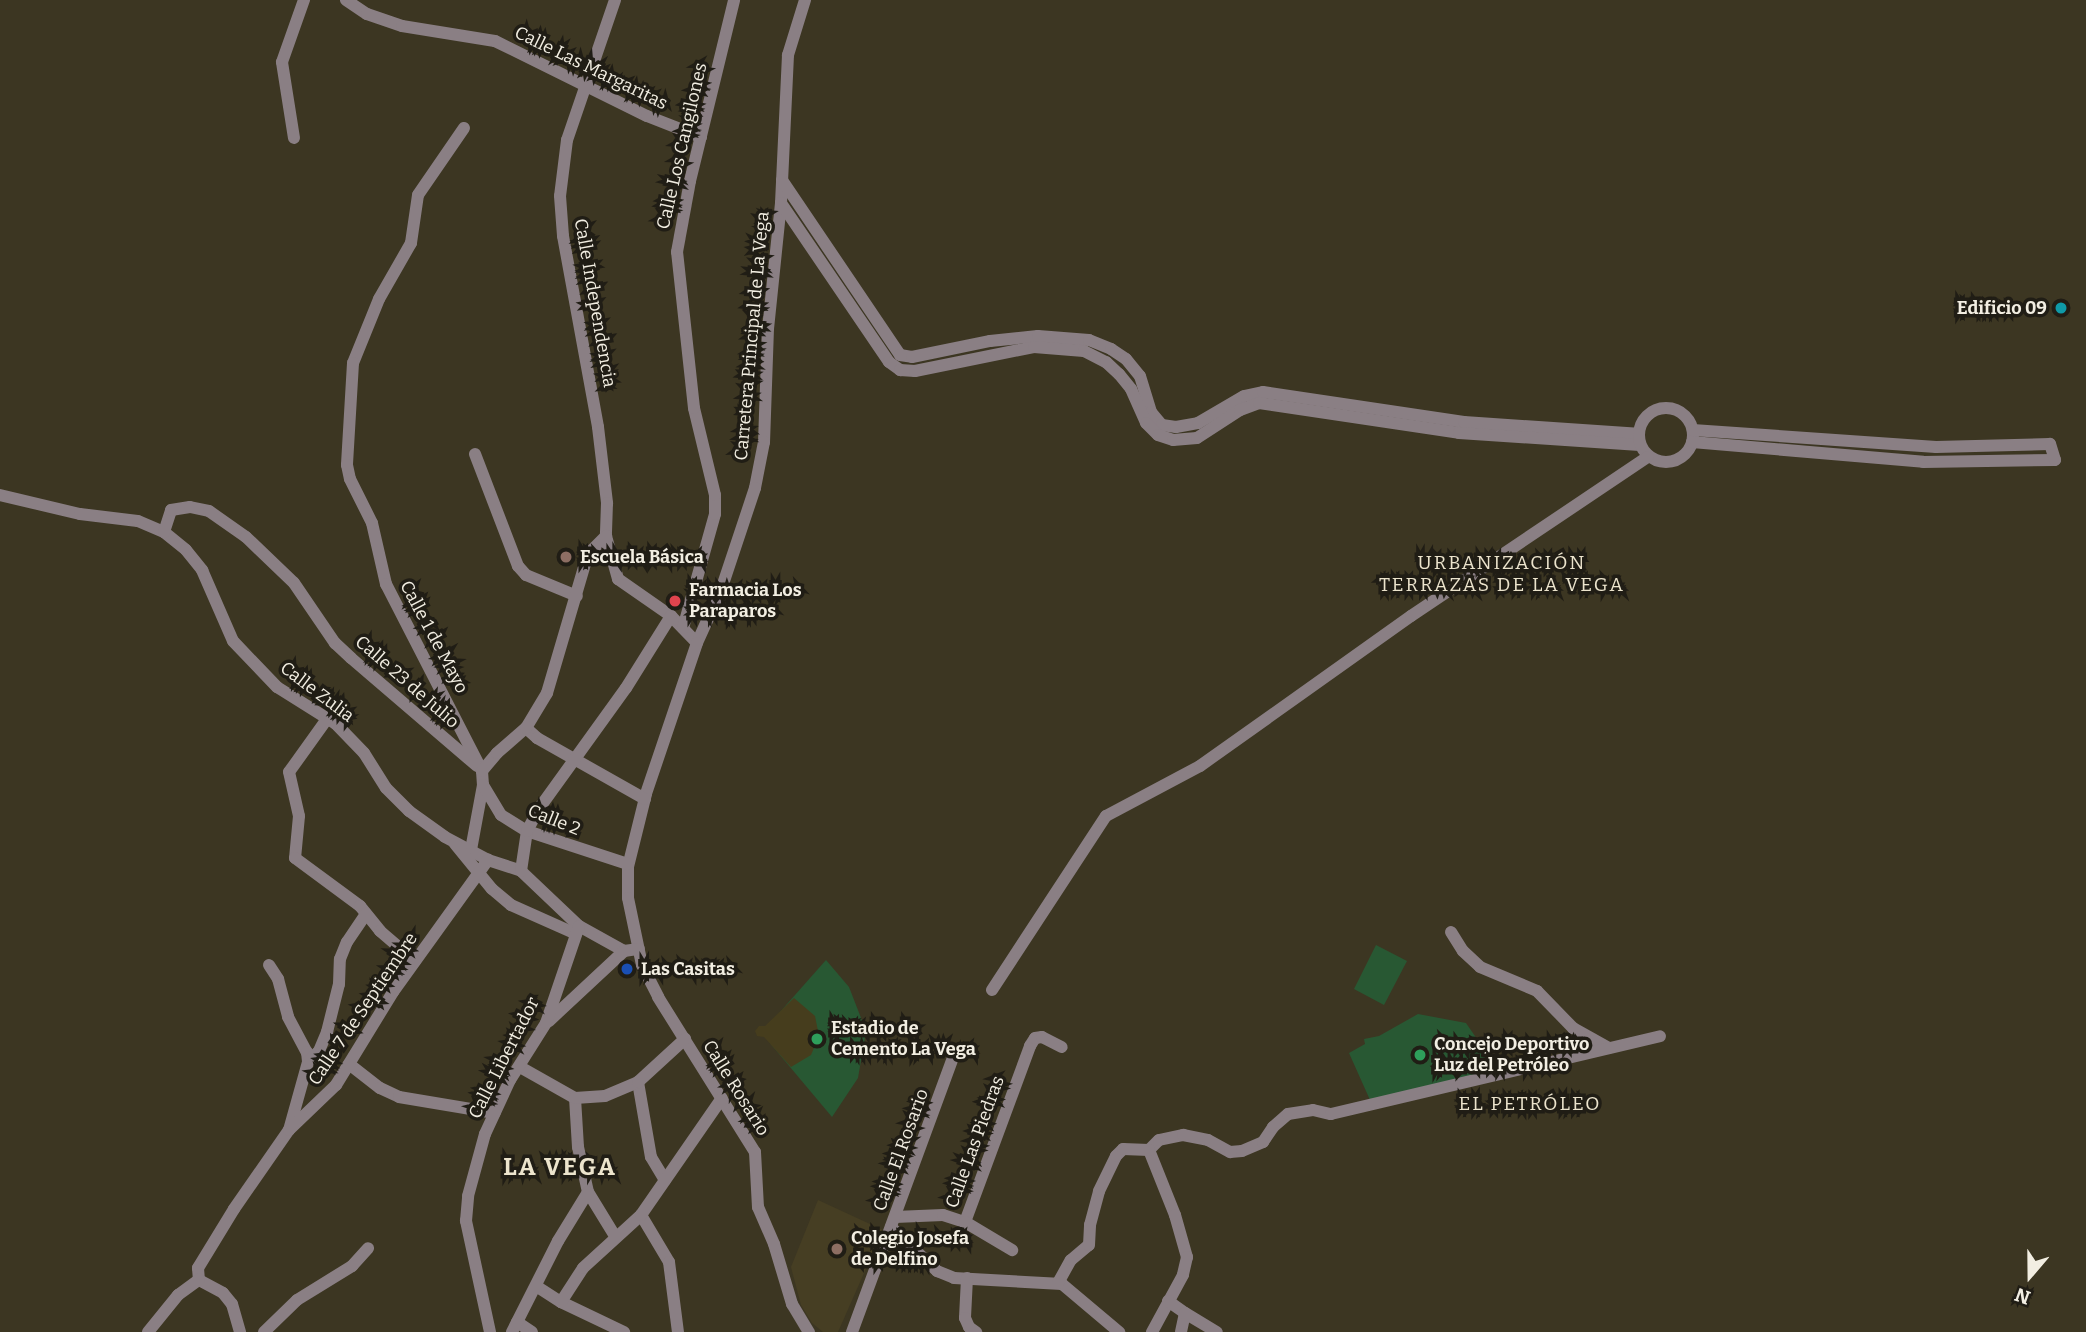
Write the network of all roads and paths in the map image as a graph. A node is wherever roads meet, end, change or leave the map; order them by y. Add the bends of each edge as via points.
1 (304, 0) edge
2 (346, 0) edge
3 (615, 0) edge
4 (734, 0) edge
5 (806, 0) edge
6 (584, 85) junction
7 (464, 128) dead end
8 (701, 137) junction
9 (294, 138) dead end
10 (782, 180) junction
11 (781, 203) junction
12 (1693, 436) junction
13 (1639, 439) junction
14 (475, 454) dead end
15 (1648, 457) junction
16 (0, 495) edge
17 (164, 532) junction
18 (606, 536) junction
19 (577, 596) junction
20 (671, 616) junction
21 (683, 628) junction
22 (697, 643) junction
23 (327, 719) junction
24 (526, 728) junction
25 (573, 759) junction
26 (483, 778) junction
27 (645, 799) junction
28 (527, 831) junction
29 (453, 841) junction
30 (471, 850) junction
31 (488, 860) junction
32 (628, 864) junction
33 (521, 871) junction
34 (478, 874) junction
35 (366, 914) junction
36 (578, 930) junction
37 (1451, 932) dead end
38 (639, 949) junction
39 (624, 950) junction
40 (415, 961) junction
41 (269, 965) dead end
42 (992, 990) dead end
43 (546, 1023) junction
44 (1660, 1037) dead end
45 (685, 1039) junction
46 (1062, 1047) dead end
47 (1609, 1048) junction
48 (953, 1058) dead end
49 (309, 1062) junction
50 (349, 1064) junction
51 (520, 1067) junction
52 (638, 1082) junction
53 (575, 1098) junction
54 (722, 1098) junction
55 (495, 1113) junction
56 (289, 1130) junction
57 (1149, 1150) junction
58 (665, 1180) junction
59 (588, 1192) junction
60 (641, 1215) junction
61 (893, 1222) junction
62 (965, 1222) junction
63 (615, 1236) junction
64 (368, 1248) dead end
65 (1012, 1250) dead end
66 (967, 1278) junction
67 (199, 1280) junction
68 (1058, 1283) junction
69 (536, 1286) junction
70 (1168, 1301) junction
71 (561, 1303) junction
72 (1185, 1313) junction
73 (515, 1327) edge
74 (148, 1332) edge
75 (240, 1332) edge
76 (264, 1332) edge
77 (490, 1332) edge
78 (532, 1332) edge
79 (624, 1332) edge
80 (678, 1332) edge
81 (809, 1332) edge
82 (852, 1332) edge
83 (976, 1332) edge
84 (1119, 1332) edge
85 (1152, 1332) edge
86 (1181, 1332) edge
87 (1217, 1332) edge

1 - 9 street via 282,62
2 - 6 street, Calle Las Margaritas via 366,14 402,26 495,41
3 - 6 street, Calle Independencia
4 - 8 street, Calle Los Cangilones
5 - 10 street, Carretera Principal de La Vega via 788,55
6 - 8 street, Calle Las Margaritas
6 - 18 street, Calle Independencia via 567,140 560,197 598,427
7 - 26 street, Calle 1 de Mayo via 418,195 411,243 379,299 353,363 347,465 372,523 386,584
8 - 21 street, Calle Los Cangilones via 677,252 694,408 715,495 715,514
10 - 11 street, Carretera Principal de La Vega
10 - 13 street via 900,355 912,357 1038,336 1089,340 1126,359 1140,376 1151,412 1162,425 1176,427 1198,423 1244,396 1263,392 1464,422
11 - 13 street via 888,362 900,370 915,371 1034,347 1084,351 1119,374 1146,424 1173,440 1197,438 1259,403 1459,433
11 - 22 street, Carretera Principal de La Vega via 768,328 764,442 755,488 721,590
12 - 12 street via 1923,462 2055,460 2050,444 1936,447
12 - 13 street via 1684,415 1668,408 1644,418
12 - 15 street via 1689,450 1674,461
13 - 15 street
14 - 19 street via 518,566 526,575
15 - 42 street via 1411,616 1200,766 1106,816
16 - 17 street, Calle Zulia via 80,514 138,521
17 - 23 street, Calle Zulia via 202,570 233,641 277,687
17 - 26 street, Calle 23 de Julio via 172,510 190,507 209,511 246,537 294,583 335,643
18 - 19 street via 590,552
18 - 20 street, Calle Independencia via 618,579
19 - 24 street via 547,693
20 - 21 street, Calle Independencia
20 - 25 street via 626,688
21 - 22 street, Calle Independencia
22 - 27 street, Carretera Principal de La Vega
23 - 29 street, Calle Zulia via 364,754 386,788
23 - 35 street via 289,772 299,816 295,858
24 - 25 street
24 - 26 street via 497,753
25 - 27 street
25 - 28 street
26 - 28 street, Calle 2 via 500,815
26 - 30 street
27 - 32 street, Carretera Principal de La Vega
28 - 32 street, Calle 2
28 - 33 street
29 - 30 street, Calle Zulia
29 - 34 street
30 - 31 street, Calle Zulia
31 - 33 street, Calle Zulia
31 - 34 street, Calle 7 de Septiembre
32 - 38 street, Carretera Principal de La Vega via 628,898
33 - 36 street, Calle Zulia
34 - 36 street via 511,905
34 - 40 street, Calle 7 de Septiembre
35 - 40 street
35 - 49 street via 340,959 327,1032
36 - 39 street
36 - 43 street, Calle Libertador
37 - 47 street via 1480,967 1538,991 1573,1028
38 - 39 street
38 - 45 street, Calle Rosario via 658,997
39 - 43 street
40 - 50 street, Calle 7 de Septiembre
41 - 49 street
43 - 51 street, Calle Libertador
44 - 47 street
45 - 52 street
45 - 54 street, Calle Rosario
46 - 62 street, Calle Las Piedras via 1042,1037 1030,1046
47 - 57 street via 1331,1114 1312,1110 1288,1114 1263,1142 1242,1151 1230,1152 1208,1140 1182,1135 1159,1140
48 - 61 street, Calle El Rosario
49 - 56 street
50 - 55 street via 399,1097
50 - 56 street, Calle 7 de Septiembre via 336,1085
51 - 53 street
51 - 55 street, Calle Libertador
52 - 53 street via 605,1096
52 - 58 street via 651,1157
53 - 59 street via 578,1147
54 - 58 street
54 - 81 street, Calle Rosario via 755,1152 758,1207 792,1304
55 - 77 street, Calle Libertador via 468,1196 466,1221
56 - 67 street, Calle 7 de Septiembre via 198,1268
57 - 68 street via 1123,1149 1116,1156 1099,1191 1089,1245 1070,1260
57 - 70 street via 1187,1257
58 - 60 street
59 - 63 street
59 - 69 street
60 - 63 street
60 - 80 street via 669,1262
61 - 62 street, Calle Las Piedras via 943,1215
61 - 66 street via 937,1272
61 - 82 street, Calle El Rosario
62 - 65 street
63 - 71 street via 583,1268
64 - 76 street via 352,1266 297,1300
66 - 68 street
66 - 83 street via 965,1318
67 - 74 street via 178,1294
67 - 75 street via 223,1293 232,1304
68 - 84 street
69 - 71 street
69 - 73 street
70 - 72 street
70 - 85 street
71 - 79 street
72 - 86 street
72 - 87 street
73 - 78 street

